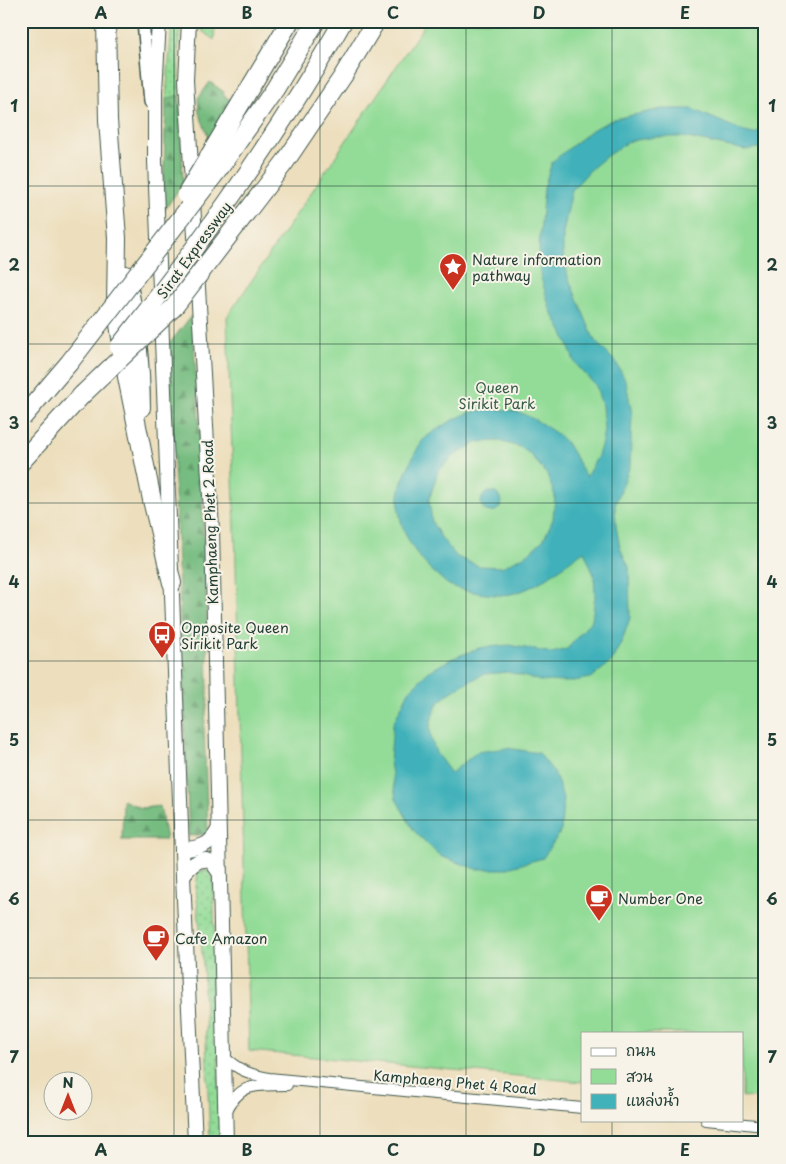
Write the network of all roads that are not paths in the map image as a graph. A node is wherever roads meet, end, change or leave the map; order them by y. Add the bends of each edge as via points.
1 (106, 21) edge
2 (143, 21) edge
3 (158, 21) edge
4 (189, 21) edge
5 (290, 21) edge
6 (316, 21) edge
7 (344, 21) edge
8 (376, 21) edge
9 (155, 161) junction
10 (128, 286) junction
11 (82, 395) junction
12 (21, 419) edge
13 (21, 462) edge
14 (172, 584) junction
15 (218, 830) junction
16 (182, 850) junction
17 (219, 872) junction
18 (183, 876) junction
19 (224, 1057) junction
20 (326, 1084) junction
21 (581, 1108) edge
22 (225, 1113) junction
23 (726, 1122) edge
24 (765, 1126) edge
25 (195, 1143) edge
26 (226, 1143) edge

1 - 14 highway via 108,120 117,238 116,305 127,377
2 - 9 street
3 - 9 main road
4 - 15 main road, Kamphaeng Phet 2 Road via 186,80 212,530
5 - 10 highway, bridge
6 - 10 highway, Sirat Expressway, bridge via 275,89 218,170
7 - 11 highway, Sirat Expressway, bridge via 228,204
8 - 11 highway, bridge via 285,162 174,307
9 - 14 main road
10 - 12 highway, Sirat Expressway, bridge
11 - 13 highway, Sirat Expressway
14 - 16 main road
15 - 16 main road via 207,845
15 - 17 main road, Kamphaeng Phet 2 Road
16 - 18 main road
17 - 18 main road via 211,862 203,860 194,863
17 - 19 main road, Kamphaeng Phet 2 Road
18 - 25 main road
19 - 20 street, Kamphaeng Phet 4 Road via 234,1067 254,1075
19 - 22 main road, Kamphaeng Phet 2 Road
20 - 21 street, Kamphaeng Phet 4 Road
20 - 22 street, Kamphaeng Phet 4 Road via 245,1088 237,1093
22 - 26 main road, Kamphaeng Phet 2 Road
23 - 24 street

